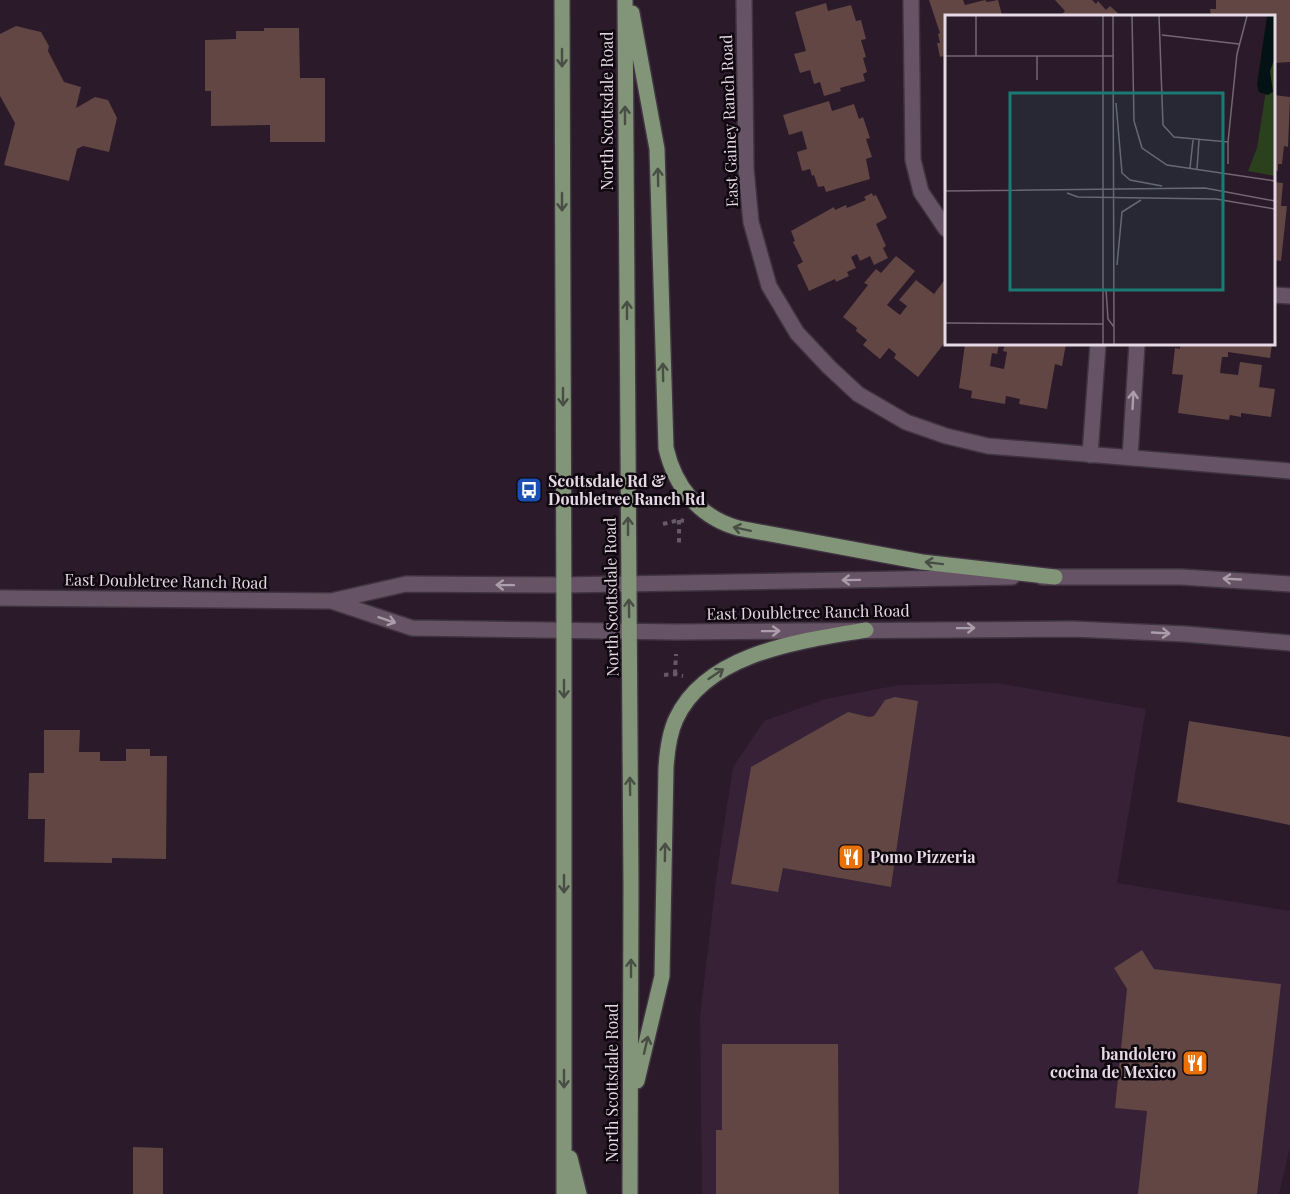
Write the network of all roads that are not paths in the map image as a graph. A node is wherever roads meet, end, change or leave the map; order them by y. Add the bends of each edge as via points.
1 (562, 0) edge
2 (627, 0) edge
3 (744, 0) edge
4 (911, 0) edge
5 (945, 228) edge
6 (1275, 295) edge
7 (1290, 296) edge
8 (1098, 345) edge
9 (1137, 345) edge
10 (1090, 455) junction
11 (1130, 457) junction
12 (1290, 471) edge
13 (1055, 577) junction
14 (628, 584) junction
15 (1290, 584) edge
16 (564, 585) junction
17 (0, 598) edge
18 (331, 601) junction
19 (564, 630) junction
20 (866, 630) junction
21 (629, 631) junction
22 (1290, 644) edge
23 (630, 1123) junction
24 (564, 1125) junction
25 (564, 1194) edge
26 (579, 1194) edge
27 (630, 1194) edge

1 -> 16 main road
13 -> 2 main road via 922,562 738,528 708,514 687,496 670,465 666,448 657,149
14 -> 2 main road, North Scottsdale Road
3 - 10 main road, East Gainey Ranch Road via 746,169 751,222 769,286 796,333 858,394 906,422 988,446
4 - 5 main road via 913,159 921,192
6 - 7 main road
8 - 10 main road
11 -> 9 main road
10 - 11 main road, East Gainey Ranch Road
11 - 12 main road, East Gainey Ranch Road
13 -> 14 main road, East Doubletree Ranch Road
15 -> 13 main road, East Doubletree Ranch Road via 1181,577
14 - 16 main road, East Doubletree Ranch Road
21 -> 14 main road, North Scottsdale Road
16 -> 18 main road, East Doubletree Ranch Road via 406,584
16 - 19 main road
17 - 18 main road, East Doubletree Ranch Road
18 -> 19 main road, East Doubletree Ranch Road via 412,628
19 - 21 main road, East Doubletree Ranch Road
19 -> 24 main road
21 -> 20 main road, East Doubletree Ranch Road
20 -> 22 main road, East Doubletree Ranch Road via 1094,629
23 -> 20 main road via 662,976 666,768 675,720 699,688 738,661 807,641
23 -> 21 main road, North Scottsdale Road
23 - 27 main road, North Scottsdale Road
24 - 25 main road
24 - 26 main road

